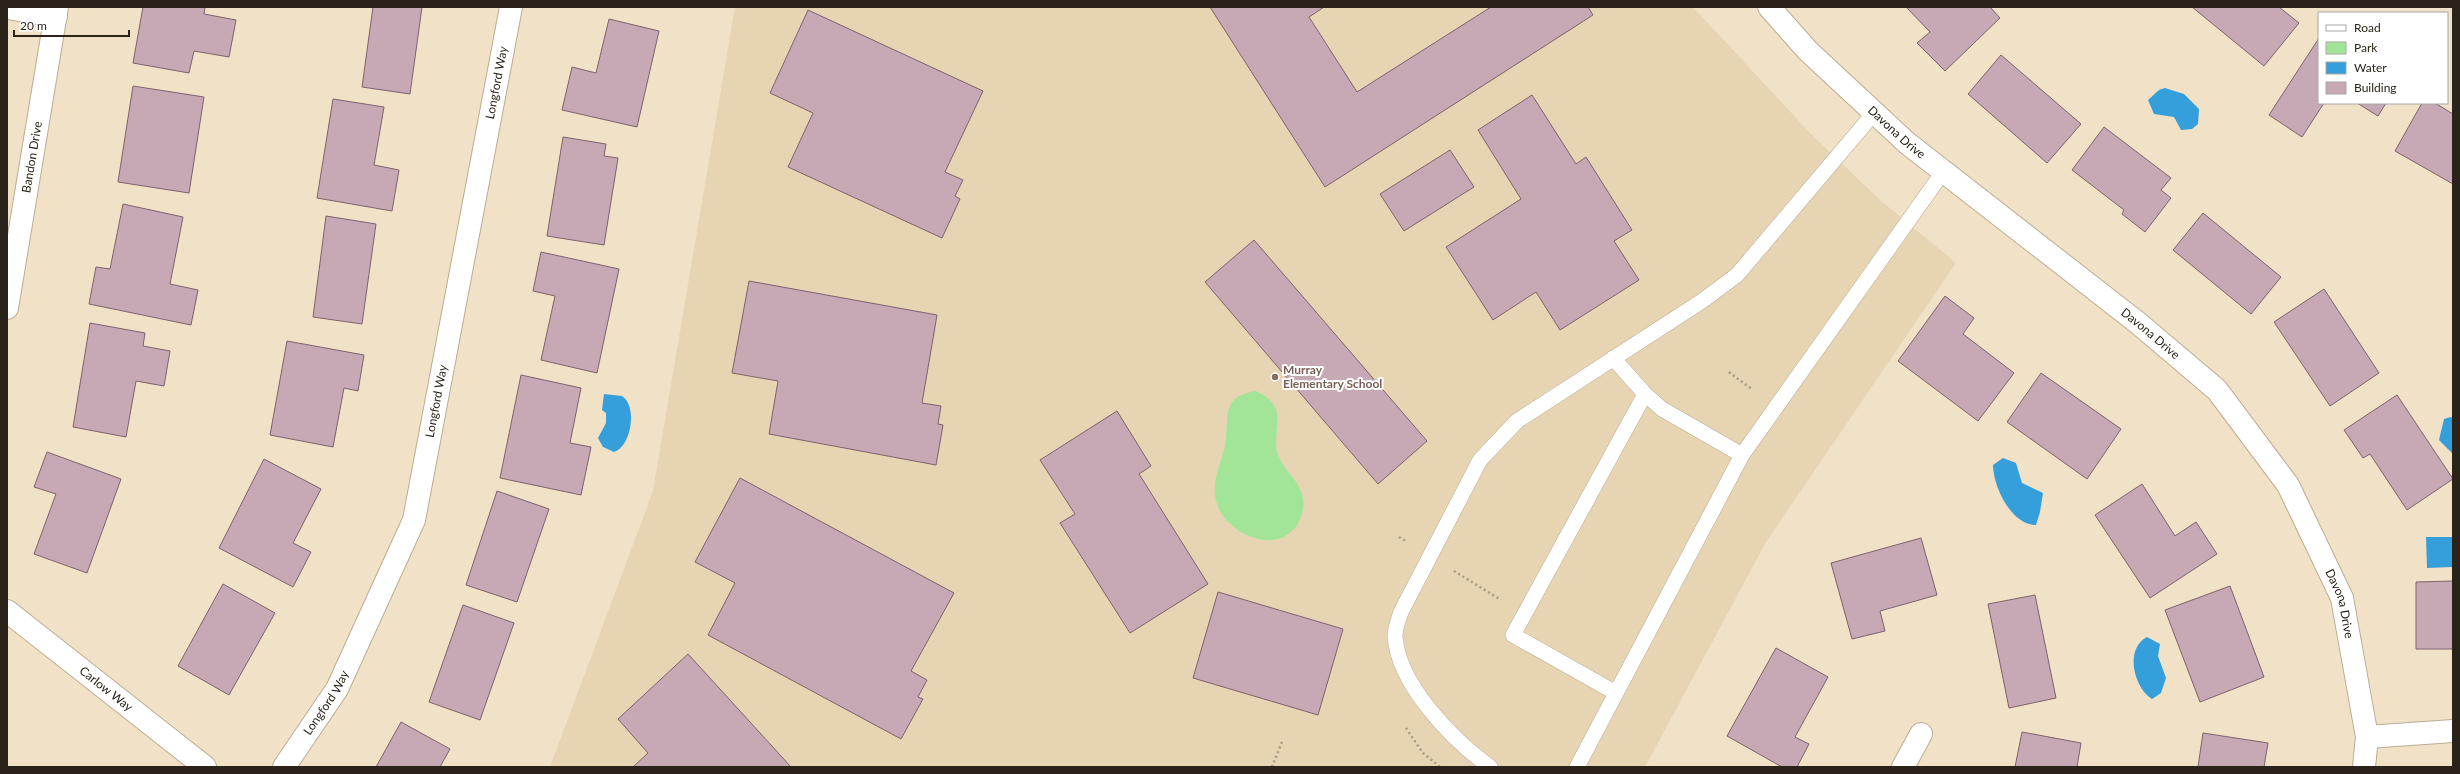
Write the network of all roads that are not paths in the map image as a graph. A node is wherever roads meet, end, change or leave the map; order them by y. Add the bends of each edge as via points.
1 (511, 7) edge
2 (1768, 7) edge
3 (7, 8) edge
4 (56, 11) edge
5 (1874, 113) junction
6 (1942, 172) junction
7 (7, 308) edge
8 (1613, 358) junction
9 (1645, 394) junction
10 (1742, 455) junction
11 (7, 611) edge
12 (1616, 693) junction
13 (2453, 731) edge
14 (1921, 734) dead end
15 (2367, 737) junction
16 (205, 767) edge
17 (284, 767) edge
18 (1490, 767) edge
19 (1577, 767) edge
20 (1902, 767) edge
21 (2364, 767) edge

1 - 17 street, Longford Way via 414,520 337,689
2 - 5 street, Davona Drive via 1808,51
3 - 4 street
4 - 7 street, Bandon Drive
5 - 6 street, Davona Drive
5 - 8 lane via 1737,275 1702,302
6 - 10 lane
6 - 15 street, Davona Drive via 2138,323 2221,396 2288,485 2342,598
8 - 9 lane
8 - 18 lane via 1517,421 1480,460 1401,612 1395,635 1412,686 1444,727 1472,754
9 - 10 lane via 1662,409
9 - 12 lane via 1513,634
10 - 12 lane
11 - 16 street, Carlow Way
12 - 19 lane
13 - 15 street
14 - 20 street
15 - 21 street, Davona Drive

